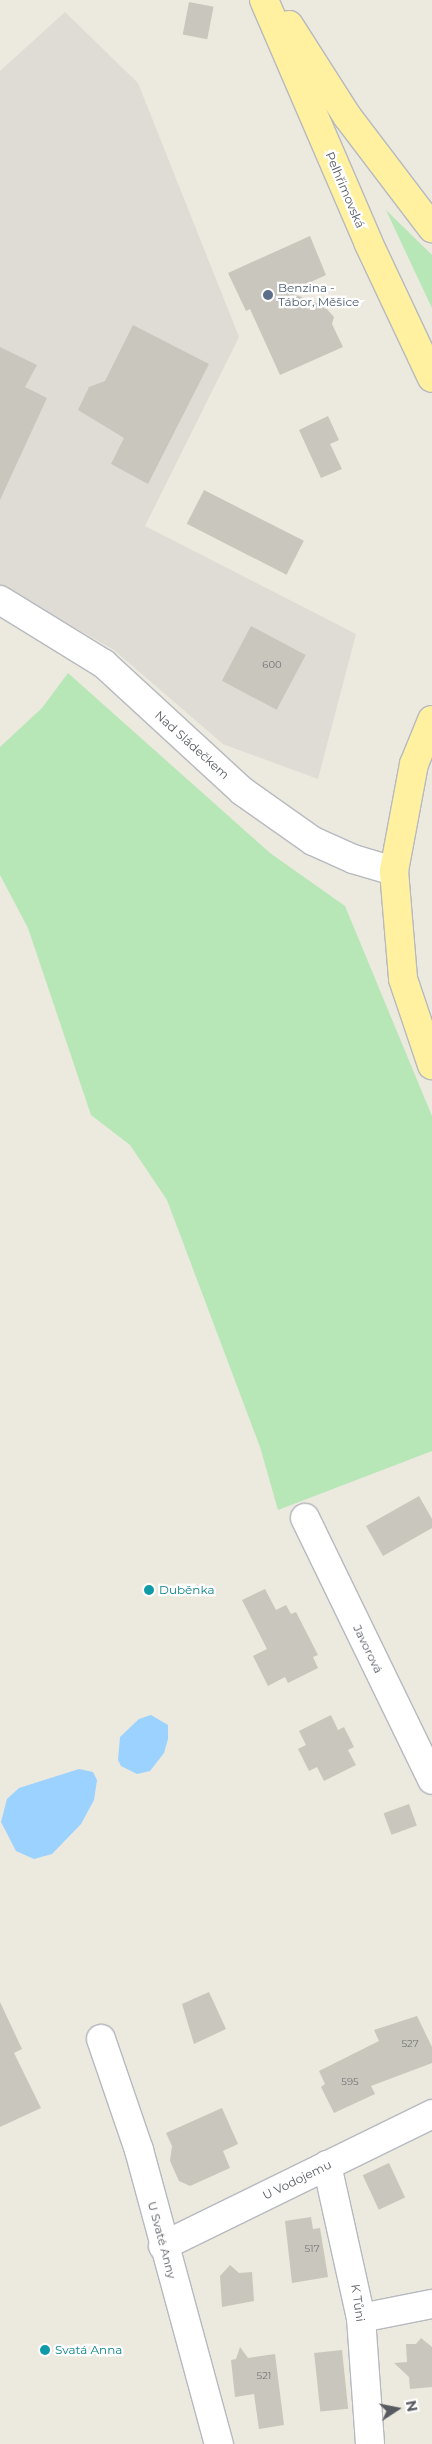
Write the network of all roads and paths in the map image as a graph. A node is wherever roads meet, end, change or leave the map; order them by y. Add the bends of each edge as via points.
1 (264, 0) edge
2 (274, 0) edge
3 (432, 228) edge
4 (432, 378) edge
5 (0, 600) edge
6 (432, 720) edge
7 (394, 871) junction
8 (432, 1064) edge
9 (305, 1518) dead end
10 (432, 1780) edge
11 (101, 2038) dead end
12 (432, 2114) edge
13 (327, 2166) junction
14 (162, 2246) junction
15 (432, 2304) edge
16 (361, 2318) junction
17 (219, 2444) edge
18 (370, 2444) edge

1 - 4 main road, Pelhřimovská via 368,242
2 - 3 main road via 331,93
5 - 7 street, Nad Sládečkem via 104,664 242,791 313,841 353,859
6 - 7 main road via 414,764
7 - 8 main road via 403,979
9 - 10 street, Javorová
11 - 14 street, U Svaté Anny via 139,2150
12 - 13 street, U Vodojemu
13 - 14 street, U Vodojemu
13 - 16 street, K Tůni
14 - 17 street, U Svaté Anny
15 - 16 street
16 - 18 street, K Tůni

